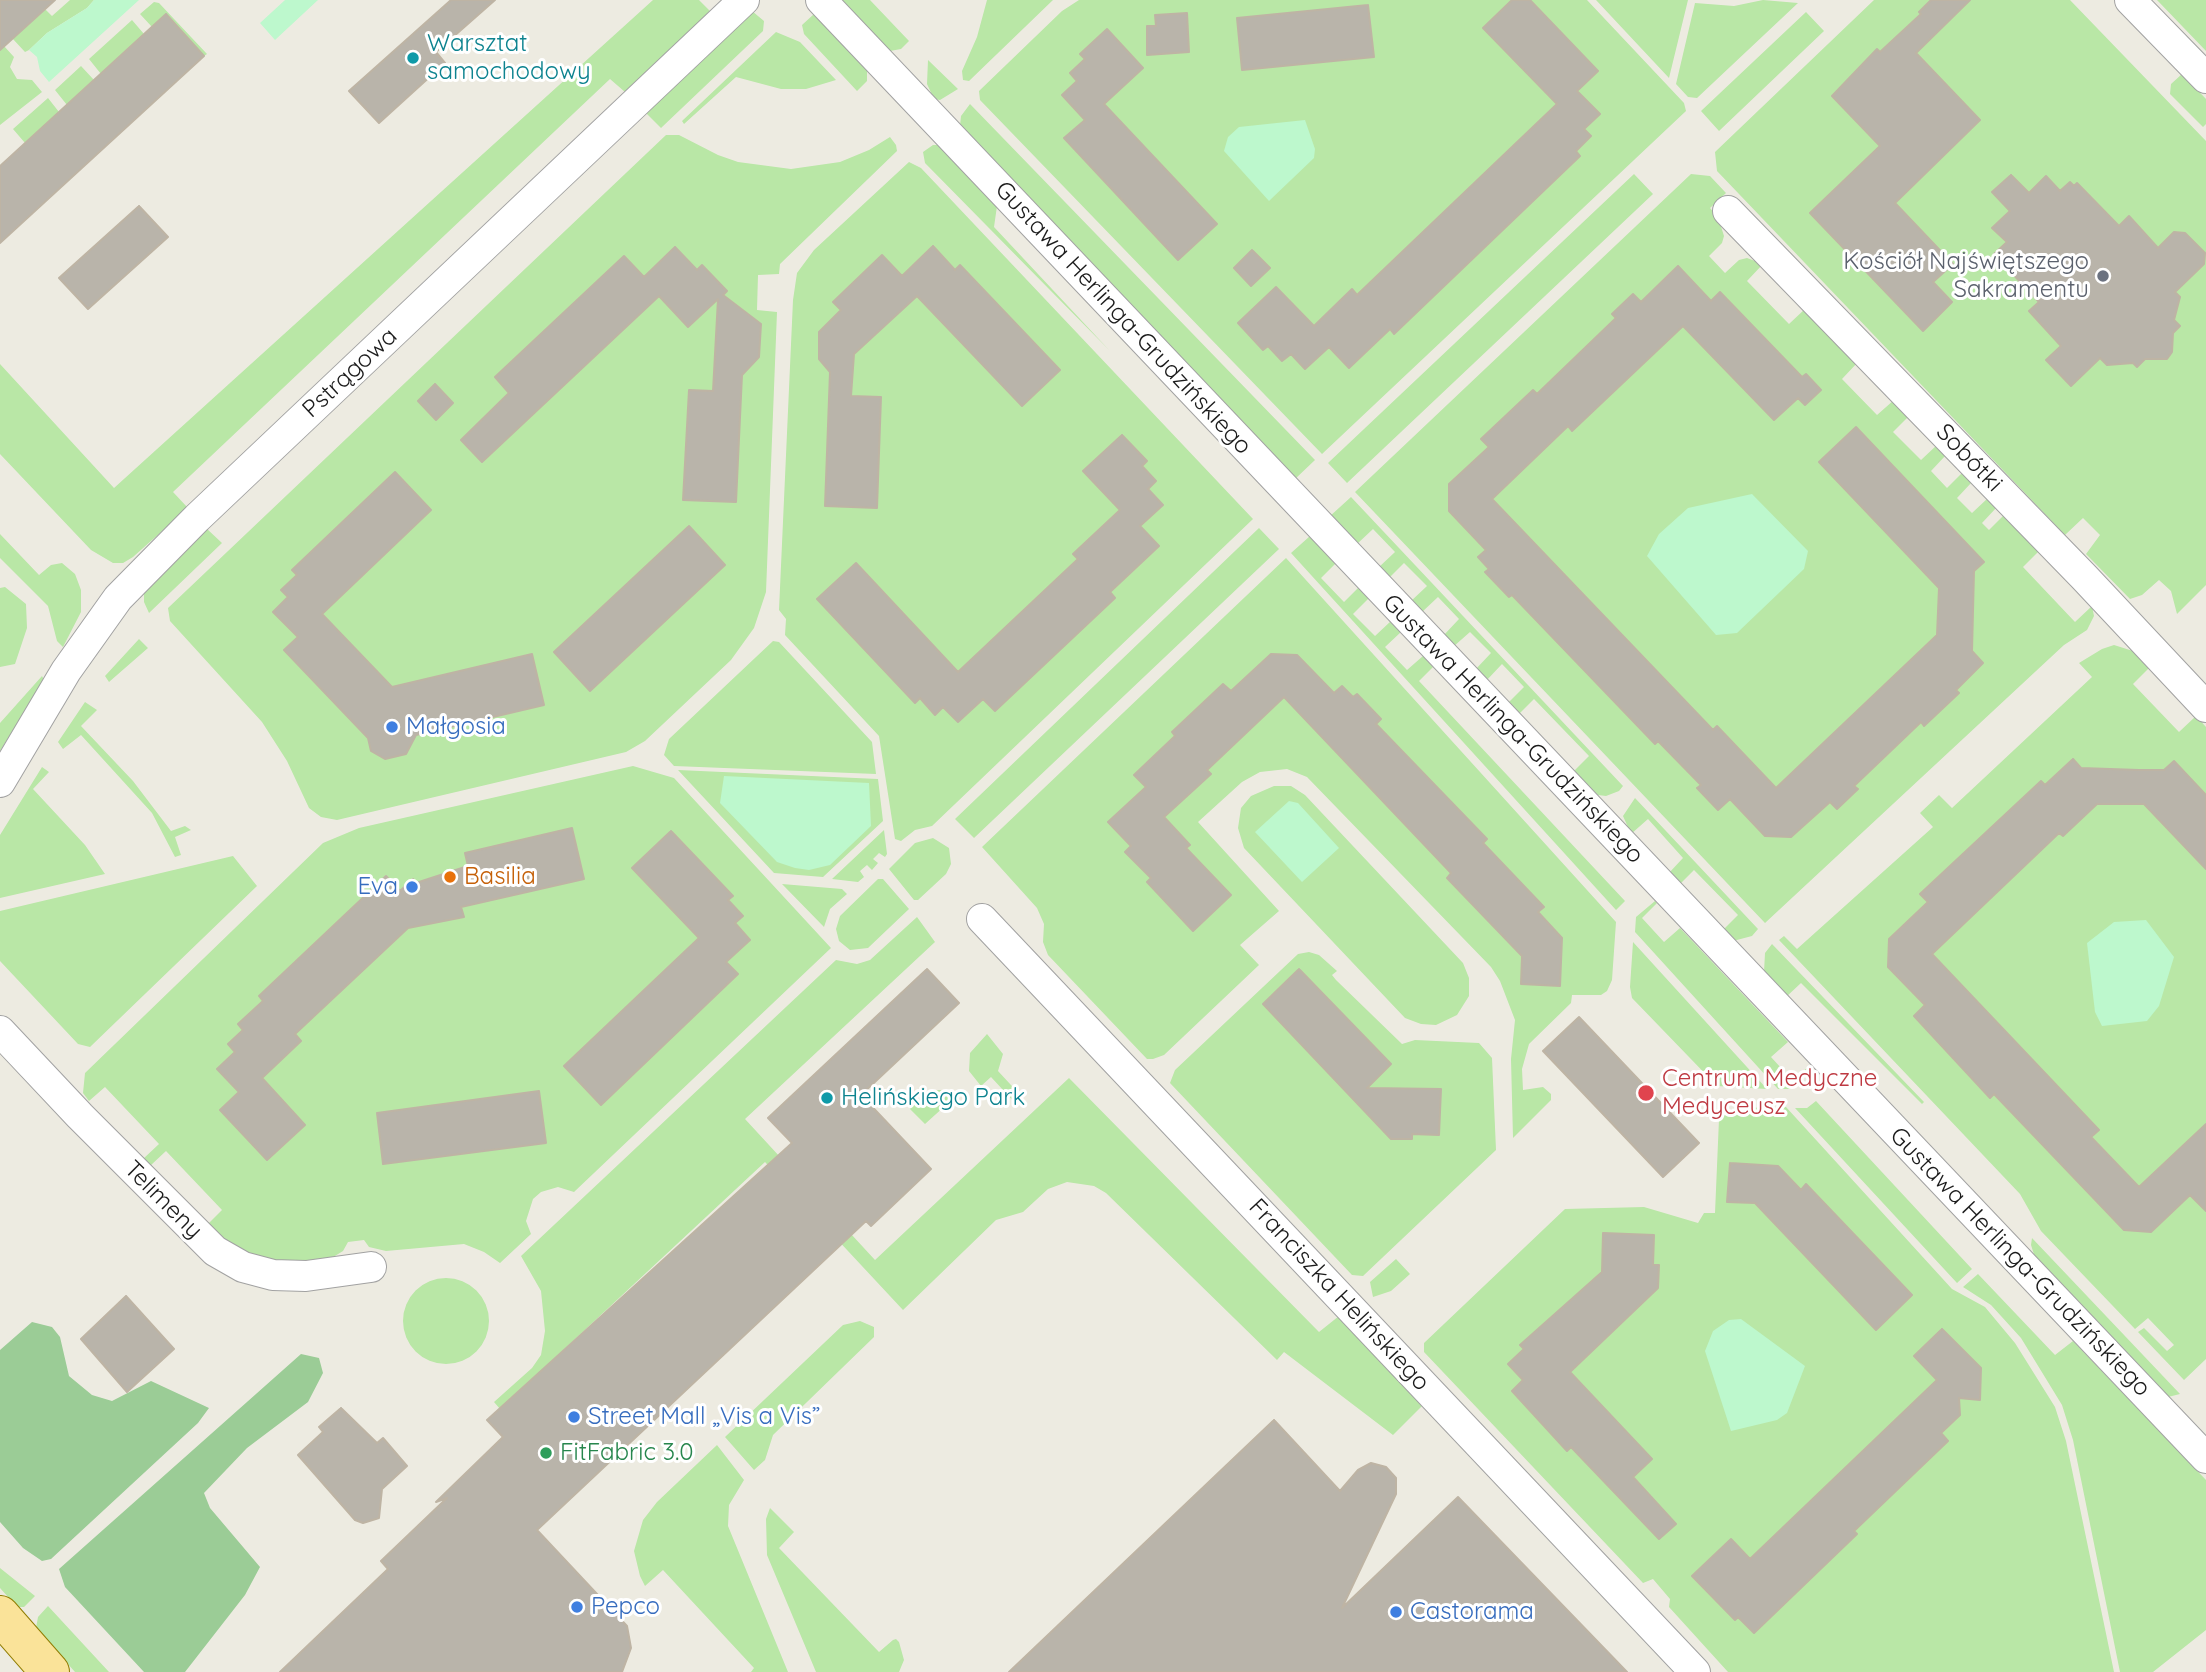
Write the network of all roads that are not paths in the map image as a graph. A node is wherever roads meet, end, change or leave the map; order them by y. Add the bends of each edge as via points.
1 (744, 0) edge
2 (821, 0) edge
3 (2130, 0) edge
4 (2206, 78) edge
5 (1728, 211) dead end
6 (2206, 707) edge
7 (0, 782) edge
8 (982, 919) dead end
9 (0, 1031) edge
10 (371, 1268) dead end
11 (2206, 1458) edge
12 (0, 1615) edge
13 (50, 1672) edge
14 (1695, 1672) edge

1 - 7 street, Pstrągowa via 118,598 66,671
2 - 11 street, Gustawa Herlinga-Grudzińskiego
3 - 4 street
5 - 6 street, Sobótki
8 - 14 street, Franciszka Helińskiego
9 - 10 street, Telimeny via 215,1251 243,1267 272,1275
12 - 13 main road

